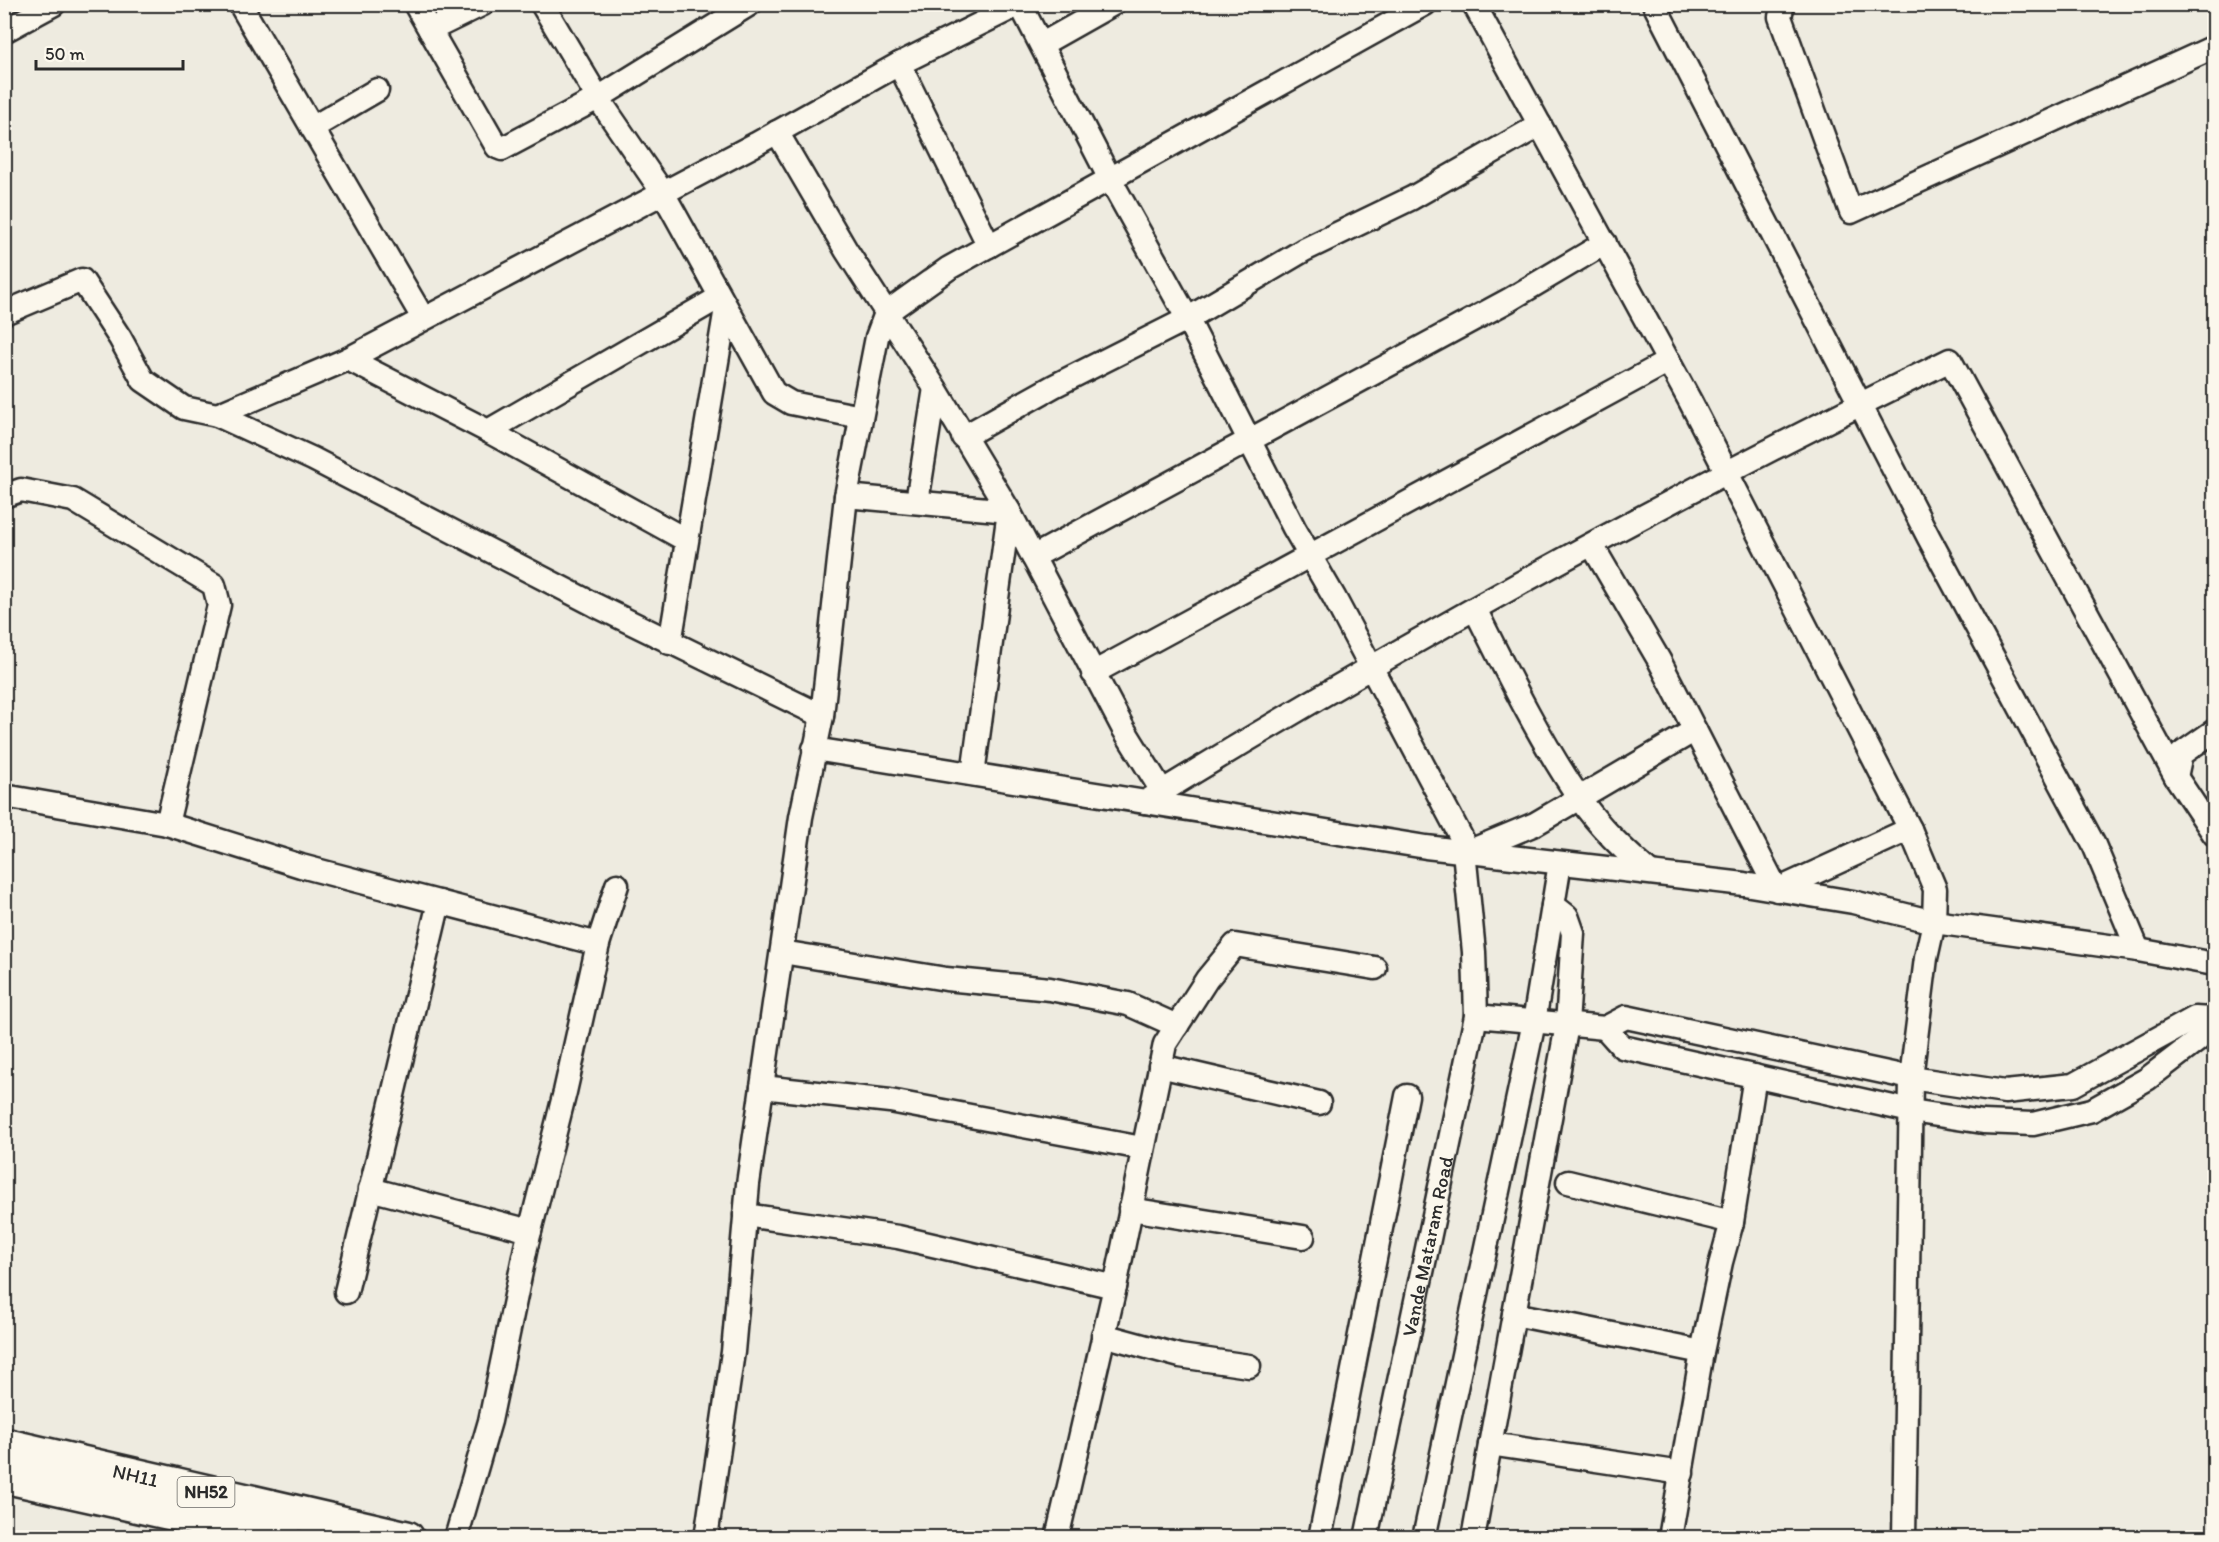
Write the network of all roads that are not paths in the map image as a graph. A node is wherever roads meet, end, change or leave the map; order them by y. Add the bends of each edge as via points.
1 (240, 4) edge
2 (415, 4) edge
3 (483, 4) edge
4 (542, 4) edge
5 (750, 4) edge
6 (1020, 4) edge
7 (1113, 4) edge
8 (1425, 4) edge
9 (1474, 4) edge
10 (1654, 4) edge
11 (1783, 4) edge
12 (49, 6) edge
13 (430, 30) junction
14 (4, 31) edge
15 (1042, 44) junction
16 (2214, 46) edge
17 (900, 64) junction
18 (377, 90) dead end
19 (598, 98) junction
20 (1540, 125) junction
21 (312, 128) junction
22 (777, 132) junction
23 (1110, 179) junction
24 (663, 193) junction
25 (1605, 243) junction
26 (990, 246) junction
27 (723, 303) junction
28 (4, 313) edge
29 (886, 313) junction
30 (423, 318) junction
31 (1187, 319) junction
32 (348, 359) junction
33 (1669, 361) junction
34 (935, 388) junction
35 (1861, 403) junction
36 (218, 415) junction
37 (861, 417) junction
38 (488, 431) junction
39 (963, 436) junction
40 (1250, 441) junction
41 (1728, 473) junction
42 (4, 496) edge
43 (846, 496) junction
44 (917, 502) junction
45 (1009, 511) junction
46 (686, 540) junction
47 (1592, 544) junction
48 (1310, 556) junction
49 (1033, 557) junction
50 (1475, 609) junction
51 (670, 643) junction
52 (1373, 669) junction
53 (1093, 673) junction
54 (822, 716) junction
55 (1695, 730) junction
56 (2214, 730) edge
57 (814, 749) junction
58 (973, 774) junction
59 (2176, 777) junction
60 (4, 796) edge
61 (1154, 797) junction
62 (1580, 799) junction
63 (167, 824) junction
64 (1910, 829) junction
65 (2214, 834) edge
66 (1466, 852) junction
67 (1560, 863) junction
68 (1649, 872) junction
69 (617, 885) dead end
70 (1778, 890) junction
71 (439, 902) junction
72 (1553, 905) junction
73 (1934, 922) junction
74 (598, 944) junction
75 (2138, 950) junction
76 (782, 952) junction
77 (2214, 964) edge
78 (1375, 968) dead end
79 (1476, 1016) junction
80 (2212, 1017) edge
81 (1534, 1022) junction
82 (1567, 1025) junction
83 (1177, 1026) junction
84 (1605, 1028) junction
85 (1160, 1066) junction
86 (1755, 1076) junction
87 (1911, 1077) junction
88 (762, 1087) junction
89 (1407, 1096) dead end
90 (1319, 1103) dead end
91 (1911, 1111) junction
92 (1142, 1148) junction
93 (1568, 1182) dead end
94 (370, 1189) junction
95 (1130, 1209) junction
96 (745, 1215) junction
97 (1732, 1222) junction
98 (530, 1231) junction
99 (1303, 1237) dead end
100 (1115, 1287) junction
101 (346, 1292) dead end
102 (1514, 1314) junction
103 (1103, 1335) junction
104 (1702, 1352) junction
105 (1249, 1366) dead end
106 (1490, 1444) junction
107 (4, 1445) edge
108 (1682, 1473) junction
109 (4, 1476) edge
110 (284, 1538) edge
111 (407, 1538) edge
112 (456, 1538) edge
113 (706, 1538) edge
114 (1057, 1538) edge
115 (1320, 1538) edge
116 (1366, 1538) edge
117 (1425, 1538) edge
118 (1473, 1538) edge
119 (1670, 1538) edge
120 (1904, 1538) edge

1 - 21 street
2 - 13 street
3 - 13 street
4 - 19 street
5 - 19 street
6 - 15 street
6 - 17 street
7 - 15 street
8 - 23 street
9 - 20 street
10 - 35 street
11 - 16 street via 1780,17 1851,212
12 - 14 street
13 - 19 street via 497,147 502,149
15 - 23 street
17 - 22 street
17 - 26 street
18 - 21 street
19 - 24 street
20 - 25 street
20 - 31 street via 1412,198 1304,250
21 - 30 street
22 - 24 street
22 - 29 street
23 - 26 street
23 - 31 street
24 - 27 street
24 - 30 street
25 - 33 street
25 - 40 street via 1509,300
26 - 29 street via 950,268
27 - 37 street via 774,393 791,403
27 - 38 street
27 - 46 street
28 - 36 street via 82,280 143,380 184,408
29 - 34 street
29 - 37 street via 877,337
30 - 32 street
31 - 39 street
31 - 40 street
32 - 36 street
32 - 38 street
33 - 41 street
33 - 48 street
34 - 39 street
34 - 44 street
35 - 41 street
35 - 59 street via 1950,360
35 - 75 street via 2094,845
36 - 51 street via 314,459
37 - 43 street
38 - 46 street
39 - 45 street
40 - 48 street
40 - 49 street
41 - 47 street
41 - 64 street
42 - 63 street via 21,490 73,501 214,585 219,605
43 - 44 street
43 - 54 street
44 - 45 street
45 - 49 street
45 - 58 street
46 - 51 street
47 - 50 street
47 - 55 street
48 - 52 street
48 - 53 street
49 - 53 street
50 - 52 street
50 - 62 street via 1534,722
51 - 54 street
52 - 61 street
52 - 66 street
53 - 61 street
54 - 57 street
55 - 62 street
55 - 70 street
56 - 59 street via 2181,754
57 - 58 street
57 - 76 street
58 - 61 street
59 - 65 street
60 - 63 street
61 - 66 street
62 - 66 street via 1535,824
62 - 68 street via 1615,842
63 - 71 street via 301,866
64 - 70 street
64 - 73 street via 1935,889
66 - 67 street
66 - 79 street, Vande Mataram Road
67 - 68 street
67 - 72 street
68 - 70 street
69 - 74 street
70 - 73 street via 1852,902
71 - 74 street
71 - 94 street
72 - 81 street
72 - 82 street via 1567,916 1573,933
73 - 75 street
73 - 87 street
74 - 98 street
75 - 77 street
76 - 83 street via 946,979 1050,989 1128,1005
76 - 88 street
78 - 83 street via 1235,945
79 - 81 street
79 - 116 street, Vande Mataram Road
80 - 87 street via 2195,1018 2073,1085 2005,1092
80 - 91 street via 2190,1047 2148,1079 2092,1110 2033,1124 1983,1122
81 - 82 street
81 - 117 street
82 - 84 street
82 - 102 street
83 - 85 street via 1165,1044
84 - 86 street via 1622,1047
84 - 87 street via 1626,1017
85 - 90 street
85 - 92 street
86 - 91 street
86 - 97 street
87 - 91 street
88 - 92 street via 890,1101
88 - 96 street
89 - 115 street
91 - 120 street
92 - 95 street
93 - 97 street
94 - 98 street
94 - 101 street
95 - 99 street
95 - 100 street
96 - 100 street via 898,1237
96 - 113 street via 733,1352
97 - 104 street
98 - 112 street via 490,1421
100 - 103 street
102 - 104 street
102 - 106 street
103 - 105 street via 1180,1356
103 - 114 street
104 - 108 street
106 - 108 street
106 - 118 street
107 - 111 highway, NH11 / NH52
108 - 119 street
109 - 110 highway, NH52

